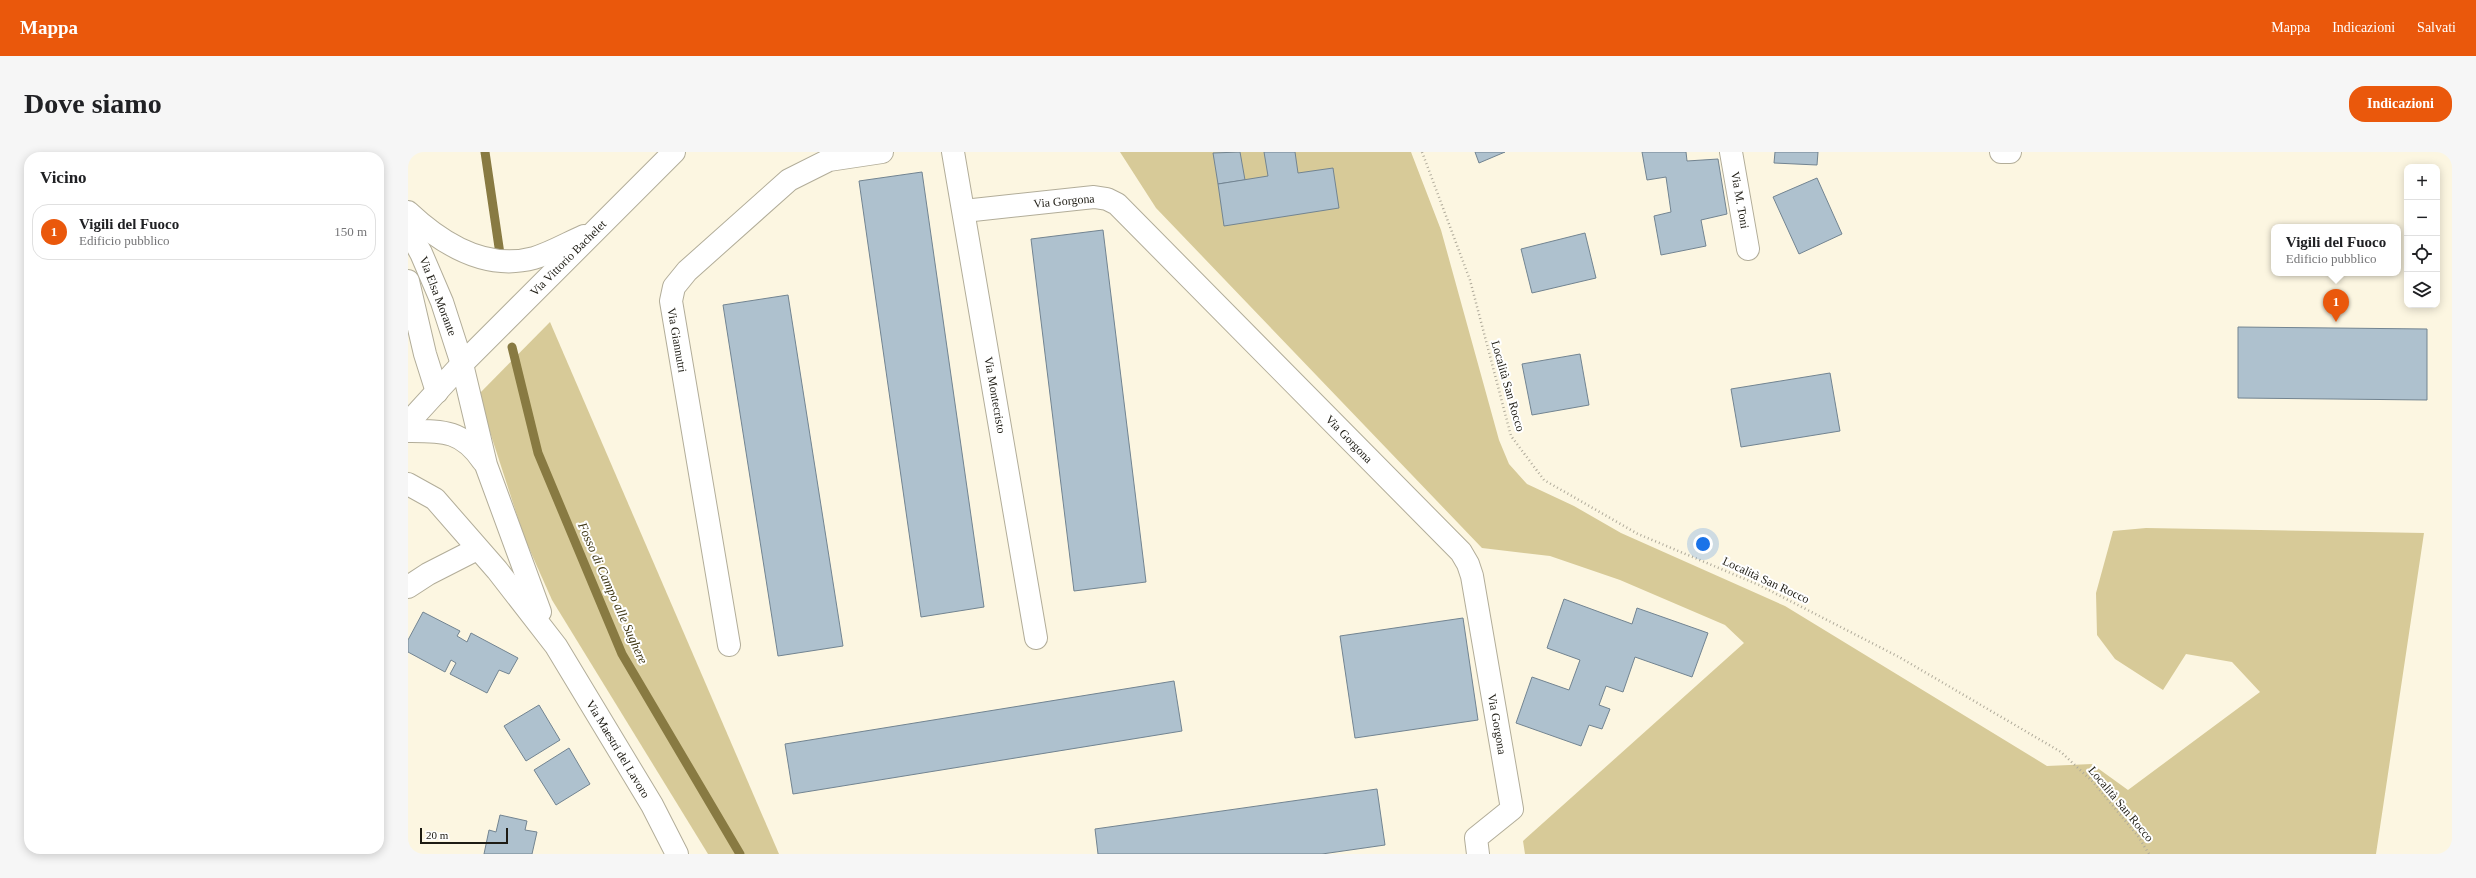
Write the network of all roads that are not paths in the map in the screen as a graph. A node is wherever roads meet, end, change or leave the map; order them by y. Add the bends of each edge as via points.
1 (674, 152) edge
2 (882, 152) edge
3 (953, 152) edge
4 (1732, 152) edge
5 (2001, 152) edge
6 (2010, 152) edge
7 (964, 211) junction
8 (408, 212) edge
9 (408, 230) edge
10 (595, 232) junction
11 (1748, 249) dead end
12 (408, 281) edge
13 (462, 364) junction
14 (437, 392) junction
15 (408, 423) edge
16 (408, 431) edge
17 (486, 465) junction
18 (411, 481) edge
19 (477, 548) junction
20 (408, 587) edge
21 (1036, 638) dead end
22 (729, 645) dead end
23 (556, 646) junction
24 (677, 854) edge
25 (1478, 854) edge

1 - 10 street, Via Vittorio Bachelet
2 - 22 street, Via Giannutri via 829,160 789,180 686,271 674,287 671,301
3 - 7 street, Via Montecristo
4 - 11 street, Via M. Toni
5 - 6 street
7 - 21 street, Via Montecristo
7 - 25 street, Via Gorgona via 1094,197 1117,204 1461,552 1472,576 1512,809 1476,838
8 - 10 street via 423,227 452,246 476,256 505,261 534,258
9 - 13 street, Via Elsa Morante via 442,302
10 - 13 street, Via Vittorio Bachelet
12 - 14 street, Via Elsa Morante via 425,354
13 - 14 street, Via Vittorio Bachelet
13 - 17 street, Via Maestri del Lavoro
14 - 15 street, Via Vittorio Bachelet
16 - 17 street, Via Maestri del Lavoro via 437,431 459,436 473,446
17 - 23 street, Via Maestri del Lavoro via 535,602
18 - 19 street, Via Maestri del Lavoro via 435,499
19 - 20 street
19 - 23 street, Via Maestri del Lavoro
23 - 24 street, Via Maestri del Lavoro via 652,805

